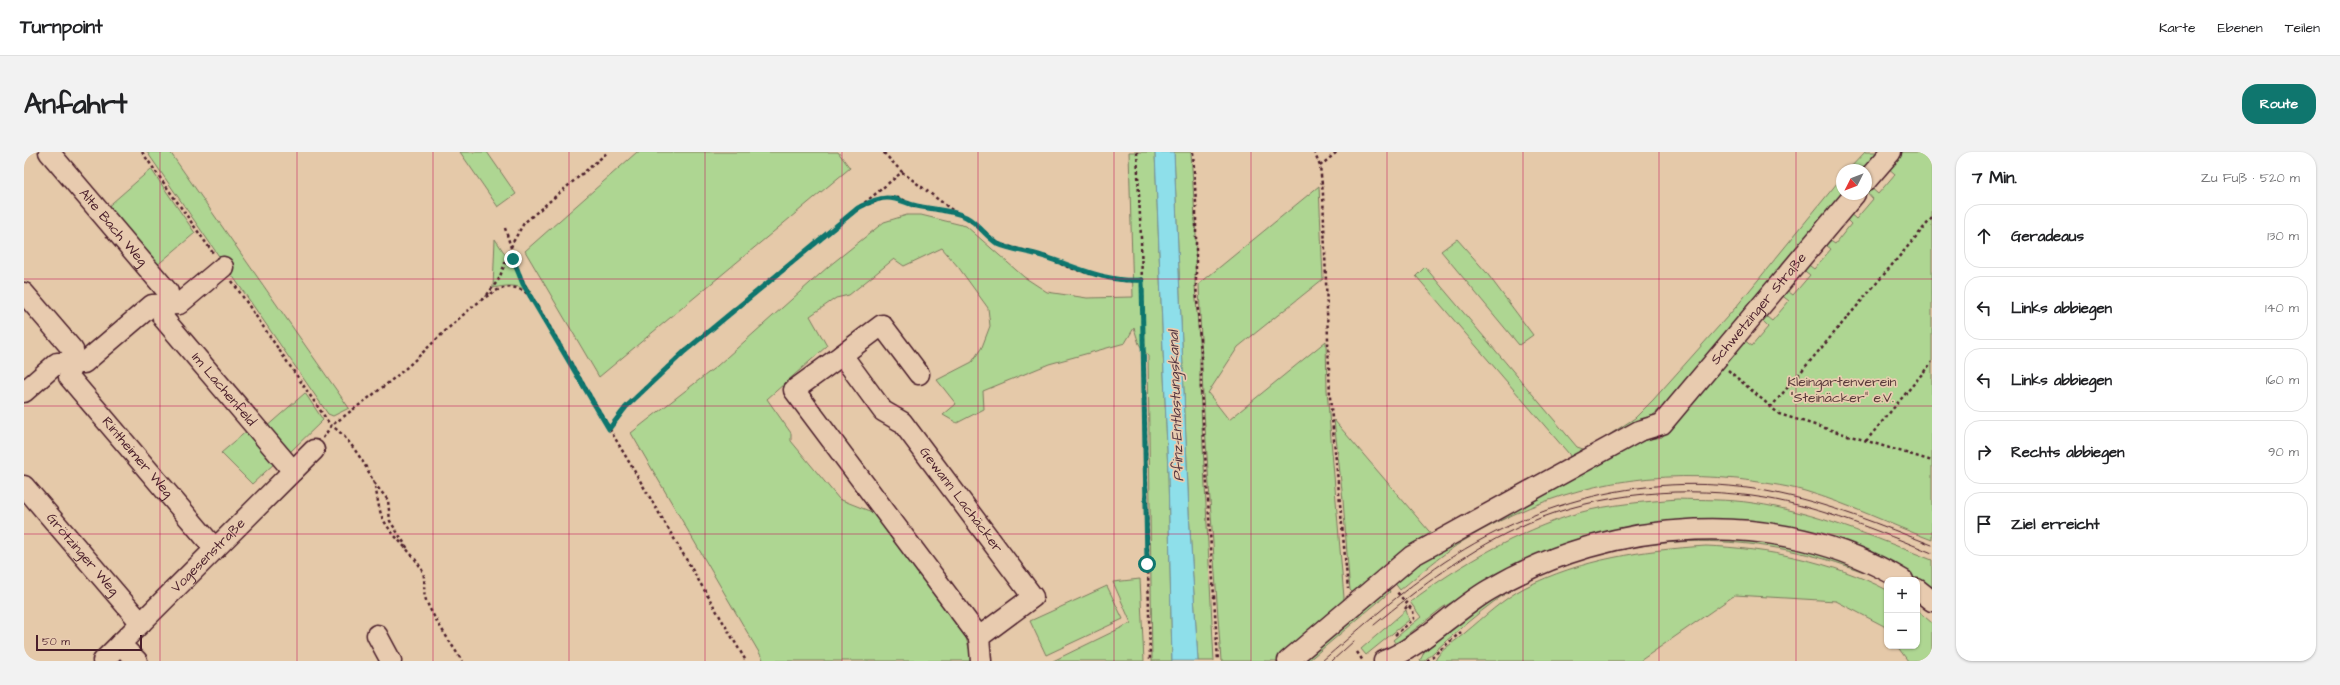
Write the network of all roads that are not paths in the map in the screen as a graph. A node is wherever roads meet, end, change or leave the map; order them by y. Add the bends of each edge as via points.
1 (49, 152) edge
2 (1892, 152) edge
3 (1872, 174) edge
4 (1850, 200) edge
5 (222, 268) road end
6 (24, 293) edge
7 (166, 306) junction
8 (842, 355) junction
9 (71, 363) junction
10 (919, 374) dead end
11 (24, 392) edge
12 (318, 444) road end
13 (293, 471) junction
14 (24, 486) edge
15 (215, 549) junction
16 (1897, 577) edge
17 (1920, 591) edge
18 (1932, 600) edge
19 (141, 623) junction
20 (377, 635) dead end
21 (979, 637) junction
22 (120, 644) junction
23 (1394, 656) edge
24 (103, 661) edge
25 (137, 661) edge
26 (391, 661) edge
27 (981, 661) edge
28 (1288, 661) edge

1 - 7 street, Alte Bach Weg via 168,292
2 - 3 street
4 - 28 street, Schwetzinger Straße via 1662,424 1639,430 1412,556
5 - 7 street via 179,304
6 - 9 street, Rintheimer Weg via 72,350
7 - 9 street via 152,305 84,363
7 - 13 street, Im Lachenfeld via 163,318
8 - 10 street via 882,325
8 - 21 street via 794,390
8 - 21 street, Gewann Lachäcker via 883,411 902,422 1033,597
9 - 11 street via 57,364
9 - 15 street, Rintheimer Weg via 69,377
12 - 13 street, Vogesenstraße
13 - 15 street, Vogesenstraße
14 - 19 street, Grötzinger Weg
15 - 19 street, Vogesenstraße
16 - 23 street via 1858,557 1814,543 1772,534 1707,530 1646,533 1573,552 1533,566 1462,606
17 - 18 street
19 - 22 street, Vogesenstraße
20 - 26 street
21 - 27 street
22 - 24 street, Vogesenstraße
22 - 25 street

